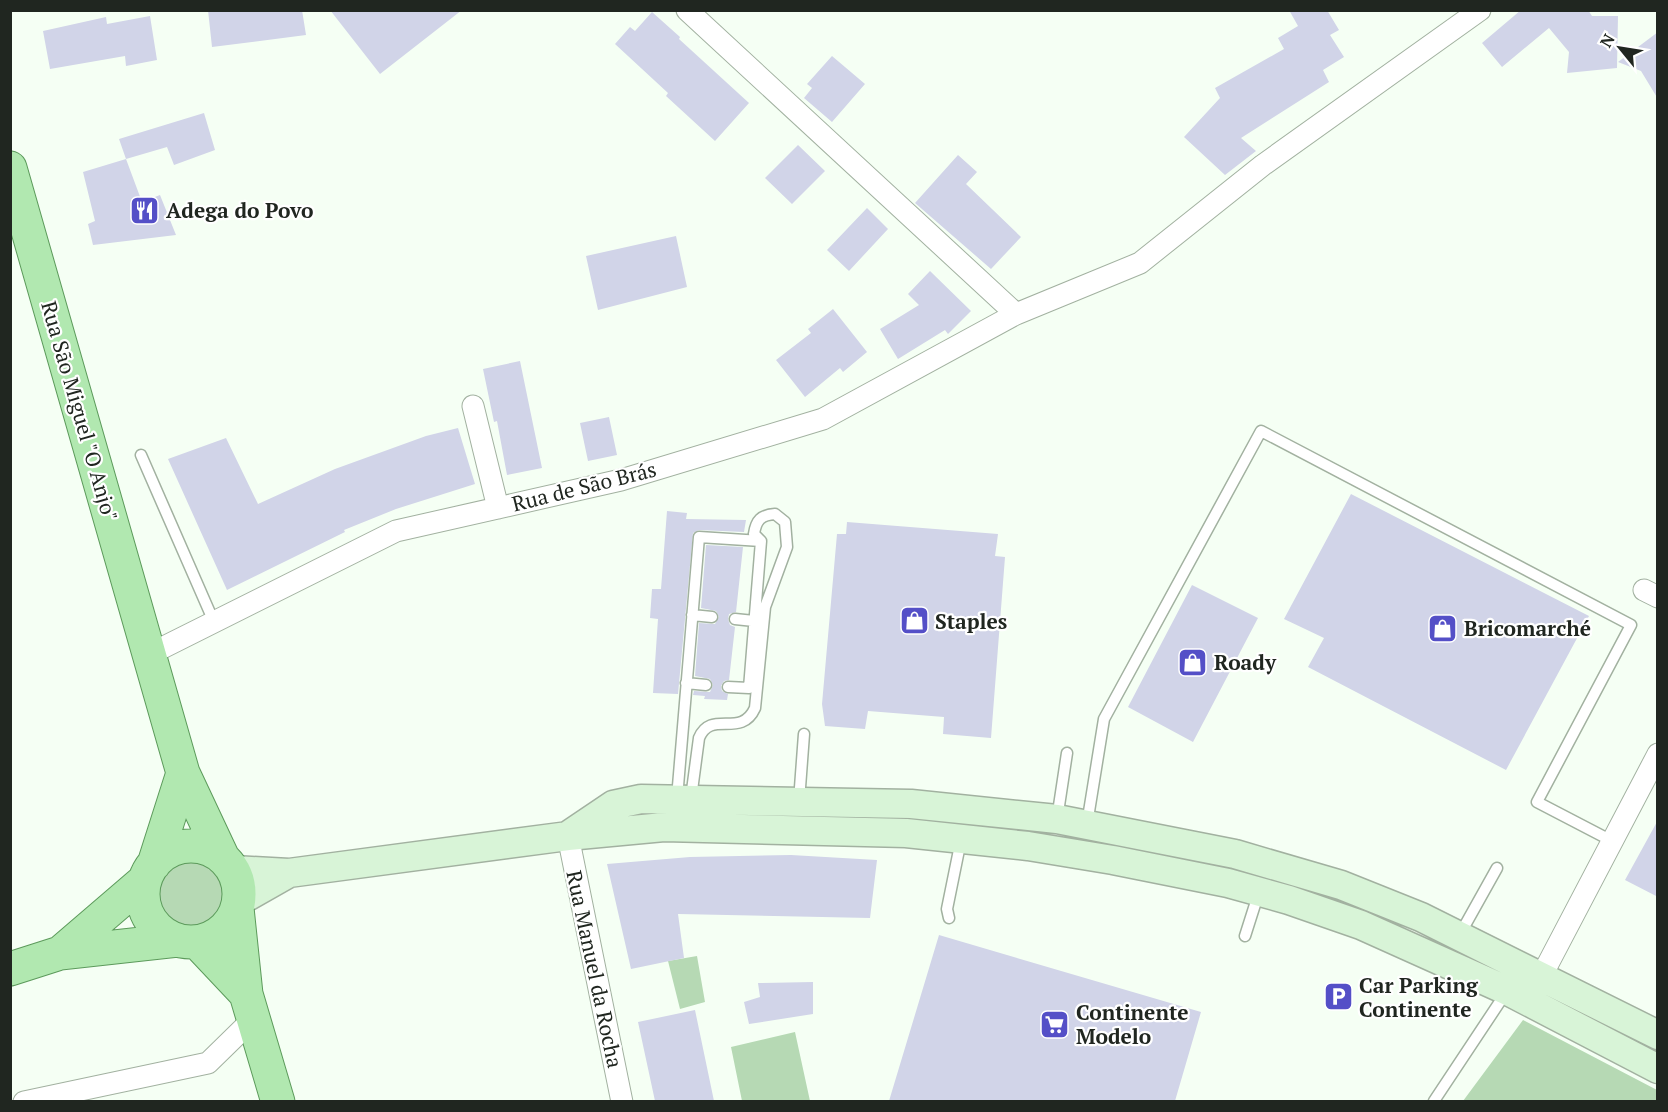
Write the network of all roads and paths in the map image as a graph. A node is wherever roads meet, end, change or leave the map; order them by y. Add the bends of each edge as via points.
1 (687, 10) edge
2 (1480, 10) edge
3 (10, 168) edge
4 (1016, 314) junction
5 (473, 406) dead end
6 (141, 455) dead end
7 (498, 508) junction
8 (760, 541) junction
9 (692, 615) junction
10 (712, 617) dead end
11 (735, 619) dead end
12 (754, 621) junction
13 (214, 622) junction
14 (150, 654) junction
15 (686, 683) junction
16 (706, 685) dead end
17 (728, 687) dead end
18 (804, 734) dead end
19 (1066, 753) dead end
20 (1658, 754) edge
21 (183, 773) junction
22 (684, 798) junction
23 (799, 801) junction
24 (1056, 819) junction
25 (1087, 825) junction
26 (568, 836) junction
27 (962, 839) junction
28 (1612, 841) junction
29 (228, 863) junction
30 (1497, 868) dead end
31 (150, 872) junction
32 (289, 873) junction
33 (1259, 892) junction
34 (238, 905) junction
35 (950, 918) dead end
36 (1245, 936) dead end
37 (1459, 936) junction
38 (187, 941) junction
39 (60, 953) junction
40 (10, 969) edge
41 (1541, 977) junction
42 (1508, 991) junction
43 (250, 1006) junction
44 (1658, 1035) edge
45 (1658, 1069) edge
46 (24, 1101) edge
47 (278, 1101) edge
48 (622, 1101) edge
49 (1434, 1101) edge

1 - 4 street
2 - 4 street, Rua de São Brás via 1263,165 1140,263
3 - 14 main road, Rua São Miguel "O Anjo"
4 - 7 street, Rua de São Brás via 823,419 621,480
5 - 7 street
6 - 13 lane
7 - 13 street, Rua de São Brás via 396,531
8 - 9 lane via 699,537
8 - 12 lane
8 - 22 lane via 754,534 764,515 775,514 785,522 787,547 765,607 755,708 750,718 742,722 709,725 702,730
9 - 10 lane
9 - 15 lane
11 - 12 lane
12 - 17 lane via 748,688
13 - 14 street, Rua de São Brás
14 - 21 main road, Rua São Miguel "O Anjo"
15 - 16 lane
15 - 22 lane
18 - 23 lane
19 - 24 lane
20 - 28 street
21 - 29 main road, Rua São Miguel "O Anjo"
21 - 31 main road
22 - 23 main road
22 - 26 main road via 641,798 613,805
23 - 24 main road via 911,804
24 - 25 main road
25 - 28 lane via 1104,719 1262,431 1631,625 1537,802
25 - 37 main road via 1266,862 1341,885
26 - 27 main road via 664,827 906,833
26 - 32 main road
26 - 48 street, Rua Manuel da Rocha
27 - 33 main road via 1113,860
27 - 35 lane via 947,909
28 - 41 street
29 - 31 main road via 208,848 194,845 165,854
29 - 32 main road
29 - 34 main road via 238,882
30 - 37 lane
31 - 38 main road via 143,895 153,924 164,934
31 - 39 main road
32 - 34 main road
33 - 36 lane
33 - 42 main road via 1361,926
34 - 38 main road via 232,920 211,938
34 - 43 main road
37 - 41 main road
38 - 39 main road
38 - 43 main road
39 - 40 main road
41 - 44 main road
42 - 45 main road
42 - 49 lane
43 - 46 street via 208,1063
43 - 47 main road

